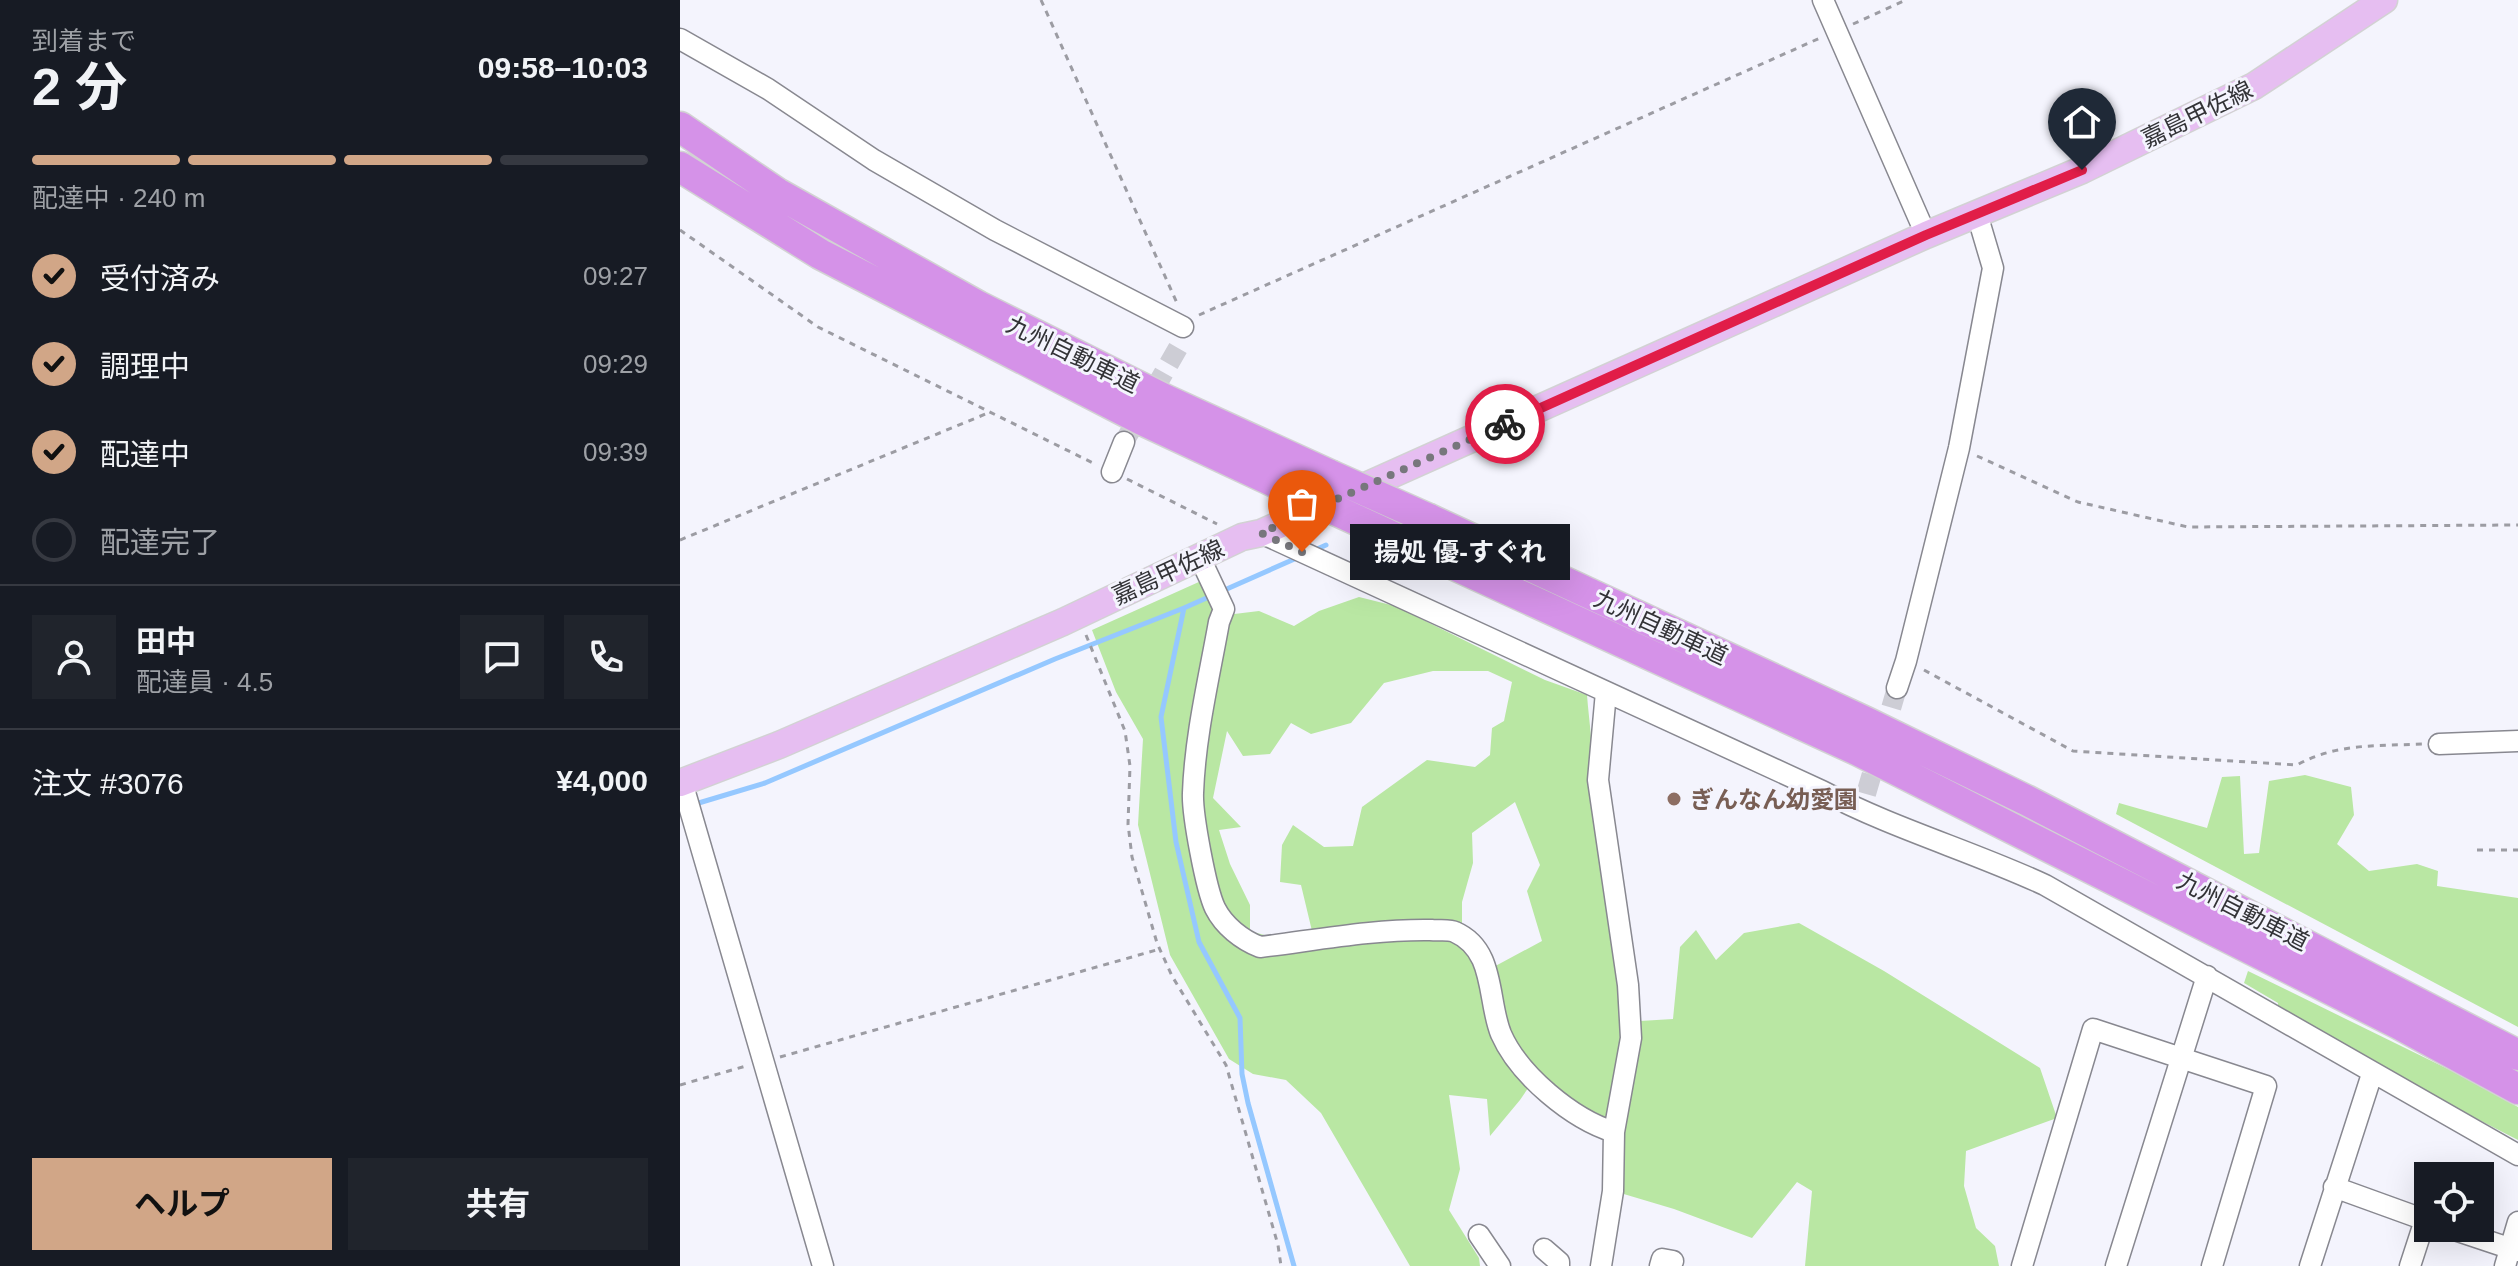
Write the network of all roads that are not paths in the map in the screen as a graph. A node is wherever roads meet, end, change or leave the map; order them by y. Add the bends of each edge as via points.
1 (1823, 0) edge
2 (2384, 0) edge
3 (680, 39) edge
4 (680, 127) edge
5 (680, 167) edge
6 (1977, 214) junction
7 (1926, 235) junction
8 (1183, 327) road end
9 (1124, 442) tunnel mouth
10 (1112, 472) road end
11 (1252, 535) junction
12 (1204, 565) junction
13 (1897, 688) tunnel mouth
14 (1606, 692) junction
15 (2518, 741) edge
16 (2439, 744) road end
17 (685, 794) edge
18 (2207, 976) junction
19 (2518, 1055) edge
20 (2181, 1056) junction
21 (2372, 1074) junction
22 (2518, 1089) edge
23 (1614, 1132) junction
24 (2518, 1155) edge
25 (2334, 1187) junction
26 (2414, 1216) edge
27 (2518, 1222) edge
28 (1479, 1235) dead end
29 (2418, 1242) edge
30 (2481, 1242) edge
31 (1544, 1249) dead end
32 (2511, 1255) edge
33 (823, 1266) edge
34 (1500, 1266) edge
35 (1559, 1266) edge
36 (1601, 1266) edge
37 (2022, 1266) edge
38 (2116, 1266) edge
39 (2212, 1266) edge
40 (2310, 1266) edge
41 (2410, 1266) edge

1 - 7 street
2 - 6 main road, 嘉島甲佐線 via 2254,86 2082,170
3 - 8 street via 995,230
4 - 19 highway, 九州自動車道, bridge via 777,193 978,306 1166,400 1852,715
5 - 22 highway, 九州自動車道, bridge via 820,254 1142,420 1859,751
6 - 7 main road, 嘉島甲佐線
6 - 13 street via 1993,268 1959,448
7 - 11 main road, 嘉島甲佐線
9 - 10 street
11 - 12 main road, 嘉島甲佐線
11 - 14 street
12 - 17 main road, 嘉島甲佐線 via 779,745
12 - 23 street via 1224,609 1199,731 1192,796 1215,908 1241,939 1260,947 1394,930 1454,931 1474,946 1488,971 1501,1033 1524,1071 1566,1106
14 - 18 street via 2045,885
14 - 23 street via 1598,780 1631,1038
15 - 16 street
17 - 33 street
18 - 20 street
18 - 21 street
20 - 37 street via 2093,1029
20 - 38 street
20 - 39 street via 2266,1086
21 - 24 street
21 - 25 street
23 - 36 street via 1613,1191
25 - 26 street
25 - 40 street
27 - 32 street
28 - 34 street
29 - 41 street
30 - 32 street
31 - 35 street

